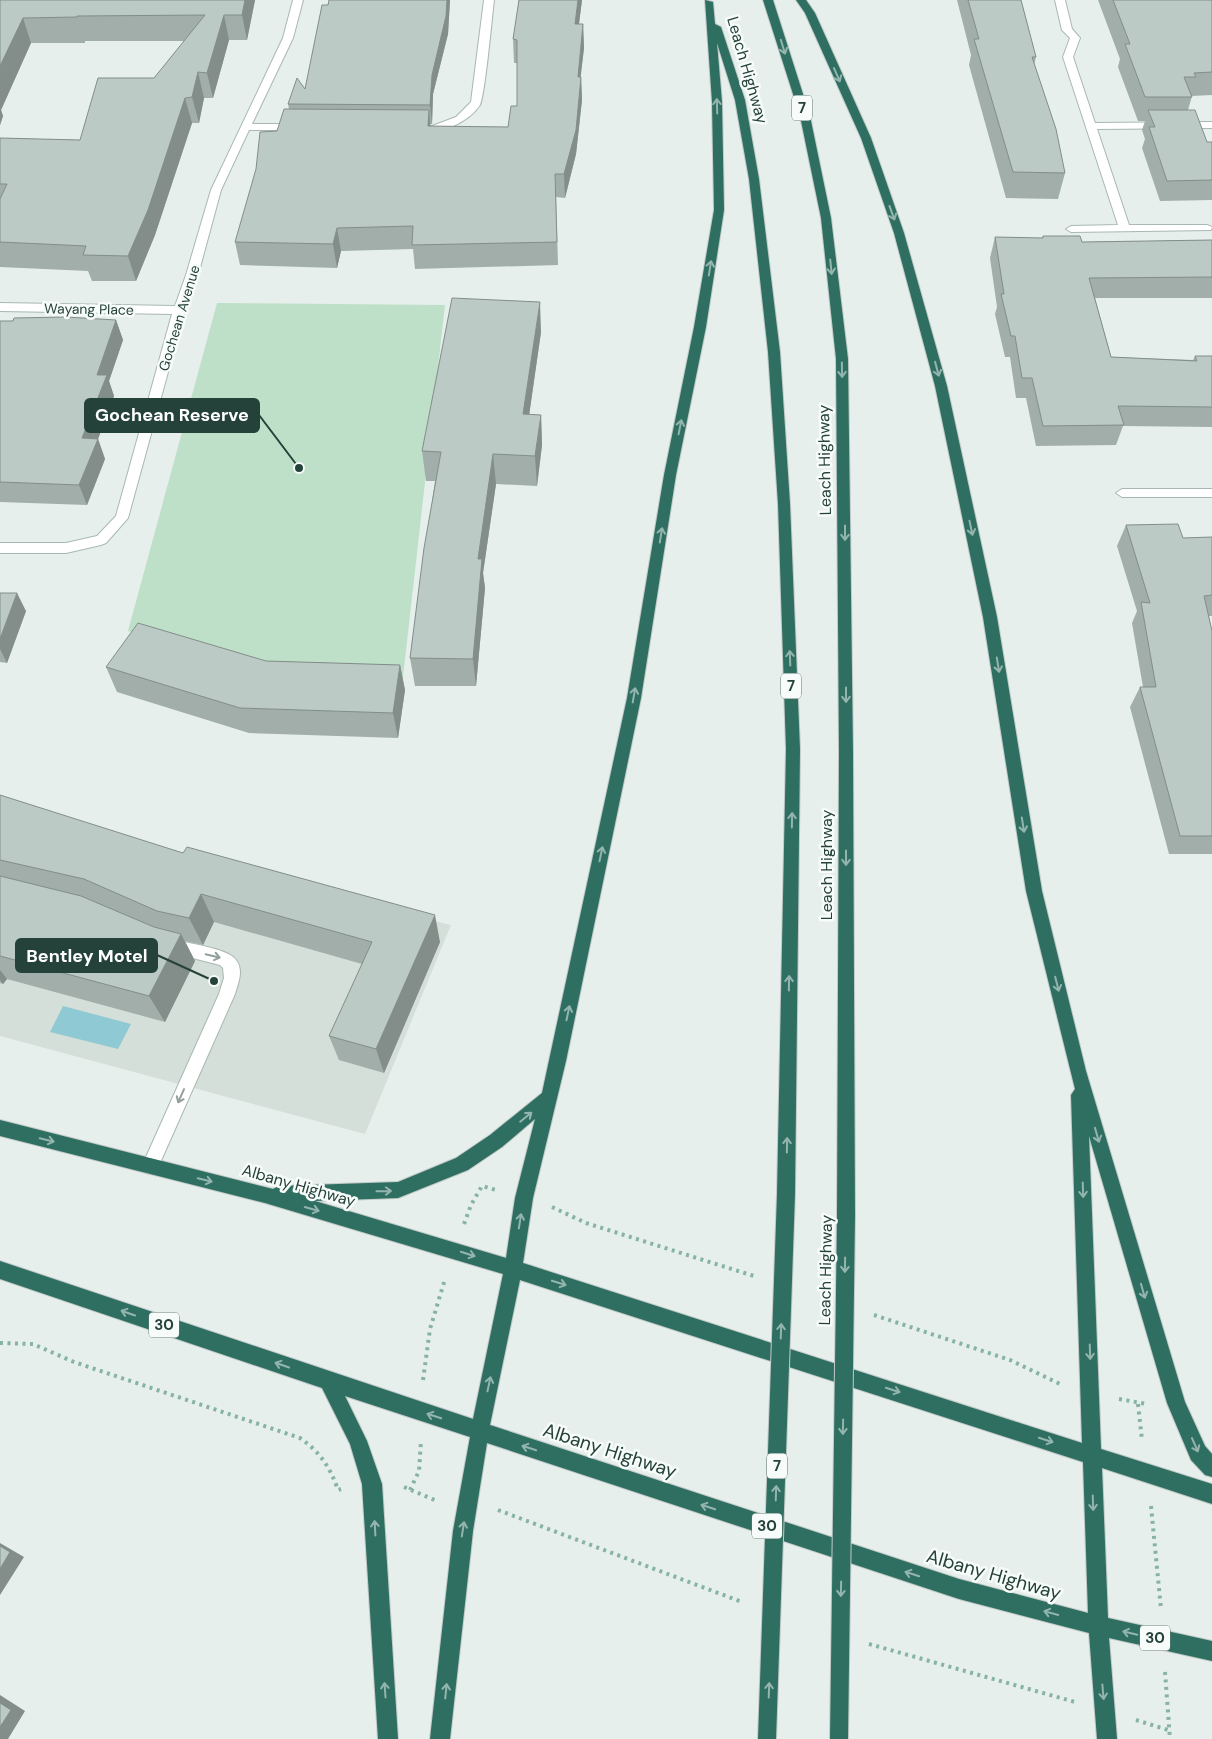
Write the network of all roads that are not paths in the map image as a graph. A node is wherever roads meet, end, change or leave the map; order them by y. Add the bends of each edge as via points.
1 (298, 0) edge
2 (489, 0) edge
3 (768, 0) edge
4 (801, 0) edge
5 (1060, 0) edge
6 (707, 1) edge
7 (1212, 125) edge
8 (1091, 126) junction
9 (245, 127) junction
10 (314, 127) edge
11 (413, 128) edge
12 (1207, 228) dead end
13 (1125, 229) junction
14 (1070, 230) dead end
15 (0, 307) edge
16 (179, 310) junction
17 (1122, 493) dead end
18 (1212, 494) edge
19 (0, 548) edge
20 (152, 938) edge
21 (1078, 1071) junction
22 (548, 1098) junction
23 (0, 1128) edge
24 (150, 1166) junction
25 (265, 1195) junction
26 (513, 1269) junction
27 (0, 1270) edge
28 (328, 1381) junction
29 (480, 1431) junction
30 (1091, 1454) junction
31 (1212, 1468) edge
32 (1212, 1494) edge
33 (1098, 1626) junction
34 (1212, 1652) edge
35 (388, 1739) edge
36 (440, 1739) edge
37 (767, 1739) edge
38 (840, 1739) edge
39 (1107, 1739) edge

1 - 9 street, Gochean Avenue via 288,38
2 - 11 street via 476,103 460,119 433,129
3 -> 38 highway, Leach Highway / 7, bridge via 805,116 826,218 842,359 846,1216
4 -> 21 highway via 866,138 899,233 942,386 990,617 1034,891
5 - 8 street via 1067,30 1075,38 1068,57
22 -> 6 highway via 634,698 670,475 700,327 719,210 717,102
37 -> 6 highway, Leach Highway / 7, bridge via 786,1194 793,749 783,485 774,352 754,179 740,100
7 - 8 street
8 - 13 street
9 - 10 street
9 - 16 street, Gochean Avenue via 216,190
12 - 13 street
13 - 14 street
15 - 16 street, Wayang Place
16 - 19 street, Gochean Avenue via 122,518 101,540 66,548
17 - 18 street
20 -> 24 street via 169,946 226,959 231,965 232,978
21 -> 30 highway via 1091,1374
21 -> 31 highway via 1176,1403 1198,1453
25 -> 22 highway via 398,1190 462,1164
26 -> 22 highway via 524,1198
23 -> 24 highway, Albany Highway
24 -> 25 highway, Albany Highway
25 -> 26 highway, Albany Highway
29 -> 26 highway
26 -> 30 highway, Albany Highway
28 -> 27 highway, Albany Highway / 30
29 -> 28 highway, Albany Highway / 30
35 -> 28 highway via 372,1484 358,1441
33 -> 29 highway, Albany Highway / 30 via 959,1589
36 -> 29 highway via 463,1531
30 - 32 highway, Albany Highway
30 -> 33 highway
34 -> 33 highway, Albany Highway / 30
33 -> 39 highway

